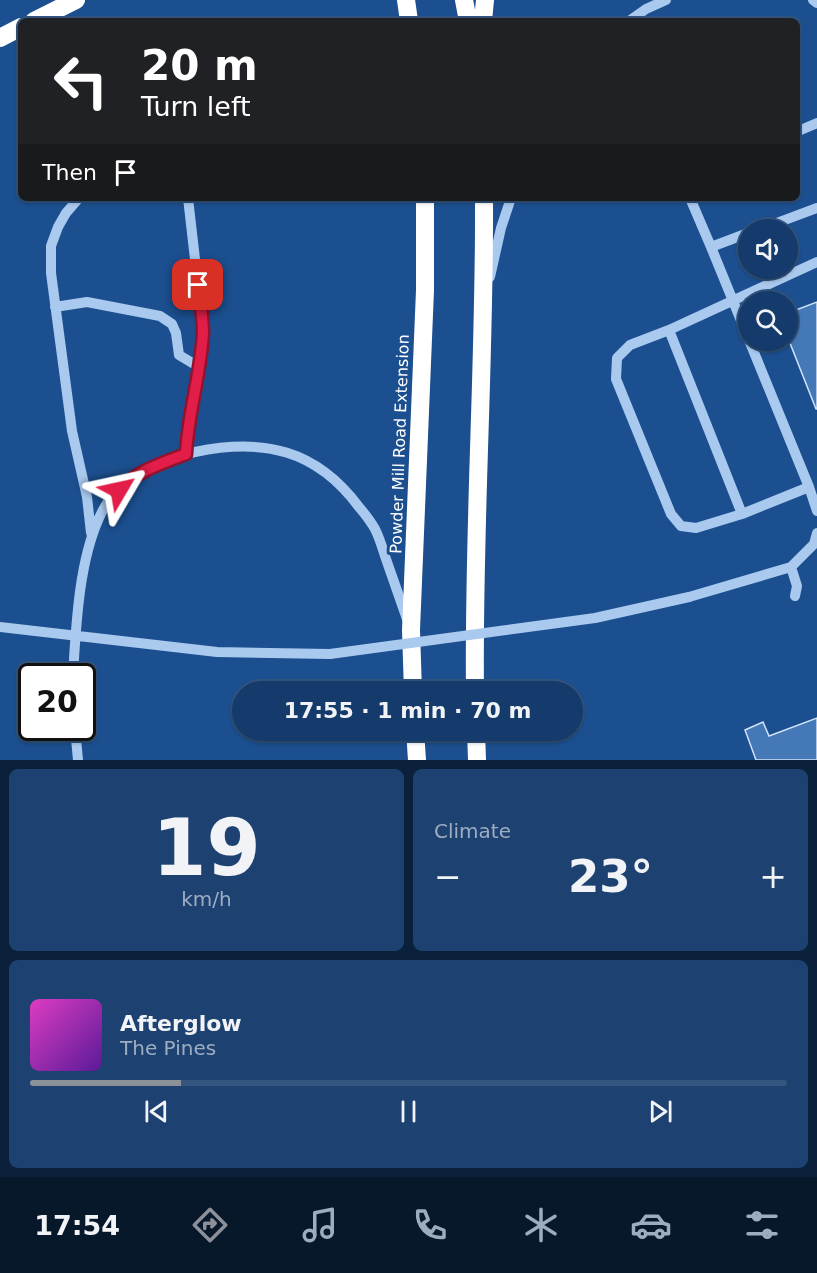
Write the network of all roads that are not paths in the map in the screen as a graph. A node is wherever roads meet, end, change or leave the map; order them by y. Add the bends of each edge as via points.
1 (76, 0) edge
2 (406, 0) edge
3 (464, 0) edge
4 (485, 0) edge
5 (666, 0) edge
6 (813, 0) edge
7 (817, 3) edge
8 (40, 18) edge
9 (409, 18) edge
10 (467, 18) edge
11 (483, 18) edge
12 (633, 18) edge
13 (18, 29) edge
14 (0, 38) edge
15 (817, 123) edge
16 (800, 130) edge
17 (76, 201) edge
18 (188, 201) edge
19 (424, 201) edge
20 (484, 201) edge
21 (510, 201) edge
22 (691, 201) edge
23 (817, 208) edge
24 (788, 219) edge
25 (738, 237) edge
26 (711, 247) junction
27 (817, 262) edge
28 (732, 300) junction
29 (484, 301) junction
30 (55, 307) junction
31 (669, 330) junction
32 (199, 367) junction
33 (186, 454) junction
34 (809, 487) junction
35 (817, 511) edge
36 (742, 514) junction
37 (817, 533) edge
38 (91, 543) junction
39 (791, 567) junction
40 (795, 596) dead end
41 (0, 627) edge
42 (411, 630) junction
43 (76, 636) junction
44 (74, 663) edge
45 (413, 681) edge
46 (475, 681) edge
47 (76, 741) edge
48 (416, 741) edge
49 (476, 741) edge
50 (78, 760) edge
51 (417, 760) edge
52 (477, 760) edge

1 - 8 highway
2 - 9 highway
3 - 10 highway
4 - 11 highway
5 - 12 lane
6 - 7 lane
13 - 14 highway
15 - 16 lane
17 - 30 lane via 58,227 51,246
18 - 32 lane via 203,329
19 - 42 highway, Powder Mill Road Extension via 425,290
20 - 29 highway
21 - 29 lane
22 - 26 lane
23 - 24 lane
25 - 26 lane
26 - 28 lane
27 - 28 lane
28 - 31 lane
28 - 34 lane
29 - 46 highway
30 - 32 lane via 87,302 160,316 172,324 179,355
30 - 38 lane
31 - 36 lane
31 - 36 lane via 630,345 617,358 616,379 671,514 681,526 696,528
32 - 33 lane via 187,425
33 - 38 lane via 128,481 110,499
33 - 42 lane via 255,446 304,459 322,469 345,488 375,528
34 - 35 lane
34 - 36 lane
37 - 39 lane via 814,544
38 - 43 lane
39 - 40 lane
39 - 43 lane, bridge via 688,597 595,618 330,654 217,652
41 - 43 lane
42 - 45 highway, Powder Mill Road Extension
43 - 44 lane
47 - 50 lane
48 - 51 highway
49 - 52 highway

